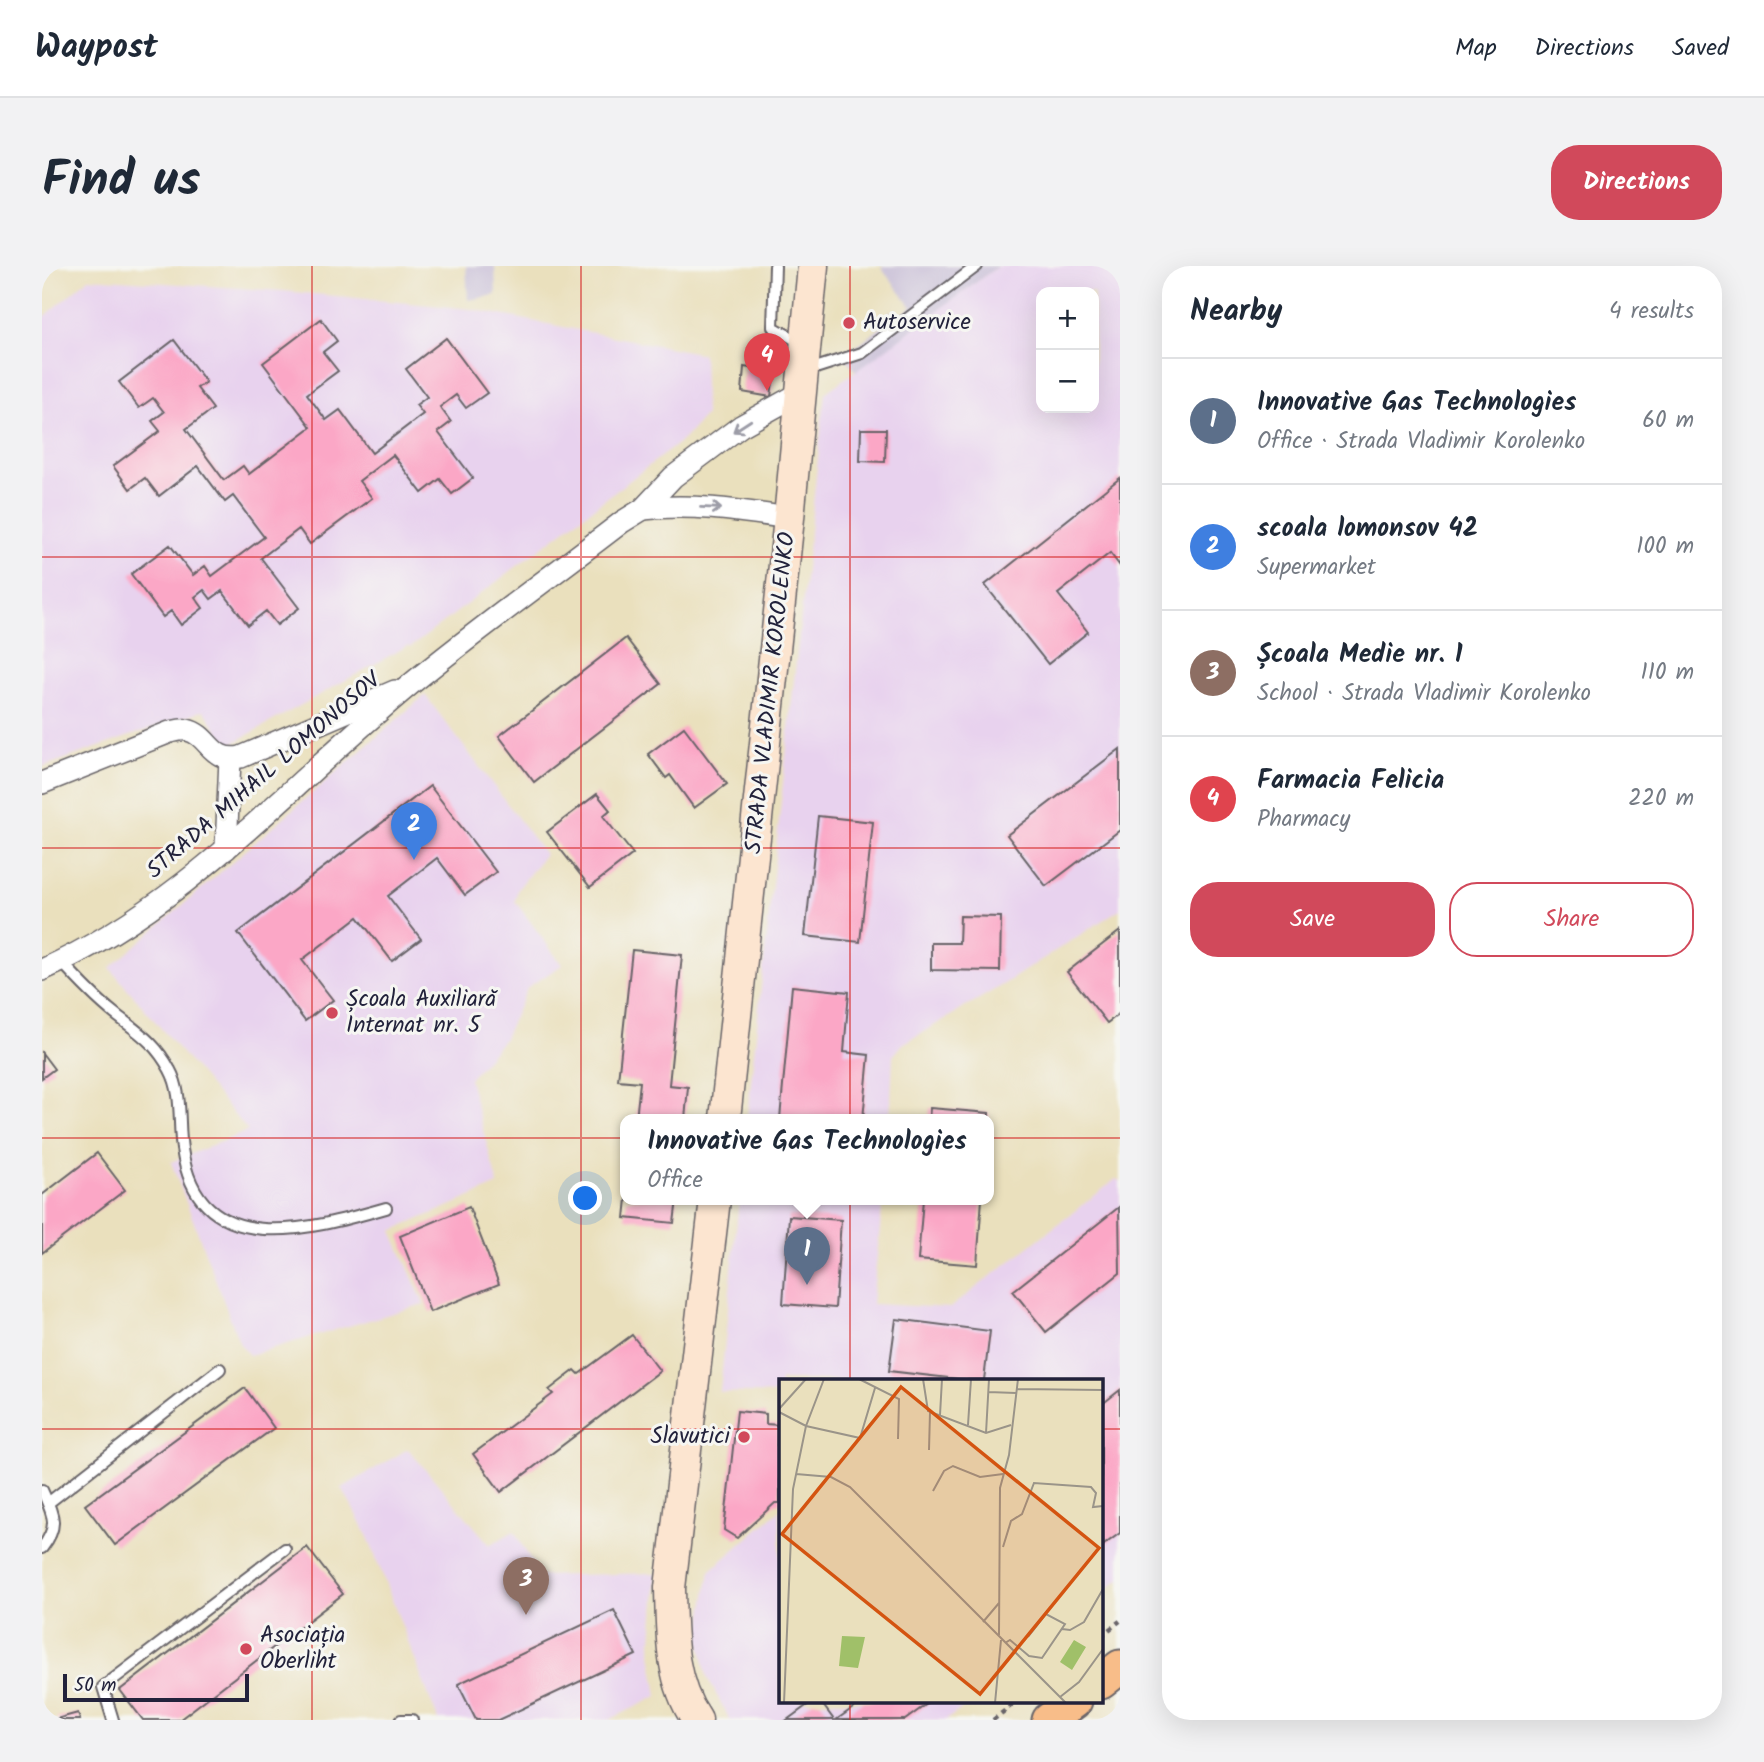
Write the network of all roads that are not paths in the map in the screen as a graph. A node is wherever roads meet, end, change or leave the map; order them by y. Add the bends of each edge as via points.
1 (775, 266) edge
2 (813, 266) edge
3 (977, 266) edge
4 (804, 370) junction
5 (643, 509) junction
6 (789, 518) junction
7 (410, 685) junction
8 (230, 759) junction
9 (42, 783) edge
10 (226, 849) junction
11 (52, 966) edge
12 (726, 1114) edge
13 (714, 1205) edge
14 (386, 1208) dead end
15 (220, 1369) dead end
16 (42, 1490) edge
17 (48, 1503) junction
18 (42, 1548) edge
19 (285, 1549) dead end
20 (1120, 1667) edge
21 (1102, 1681) edge
22 (1074, 1702) edge
23 (113, 1720) edge
24 (401, 1720) edge
25 (412, 1720) edge
26 (696, 1720) edge
27 (1049, 1720) edge

1 - 4 lane via 773,327
2 - 4 main road, STRADA VLADIMIR KOROLENKO
3 - 4 lane via 862,353
4 -> 5 street, STRADA MIHAIL LOMONOSOV via 673,477
4 - 6 main road, STRADA VLADIMIR KOROLENKO
5 -> 6 street, STRADA MIHAIL LOMONOSOV via 729,509
5 - 7 street, STRADA MIHAIL LOMONOSOV
6 - 12 main road, STRADA VLADIMIR KOROLENKO
7 - 8 street, STRADA MIHAIL LOMONOSOV
7 - 10 street, STRADA MIHAIL LOMONOSOV
8 - 9 street, STRADA MIHAIL LOMONOSOV via 187,730 170,732
8 - 10 street
10 - 11 street, STRADA MIHAIL LOMONOSOV via 134,920
11 - 14 lane via 159,1050 173,1074 182,1151 205,1207 225,1221 259,1230 308,1227
13 - 26 main road via 670,1588 671,1652
15 - 17 lane
16 - 17 lane
17 - 18 lane via 54,1525
19 - 23 lane via 103,1687
20 - 21 main road
22 - 27 main road
24 - 25 lane

